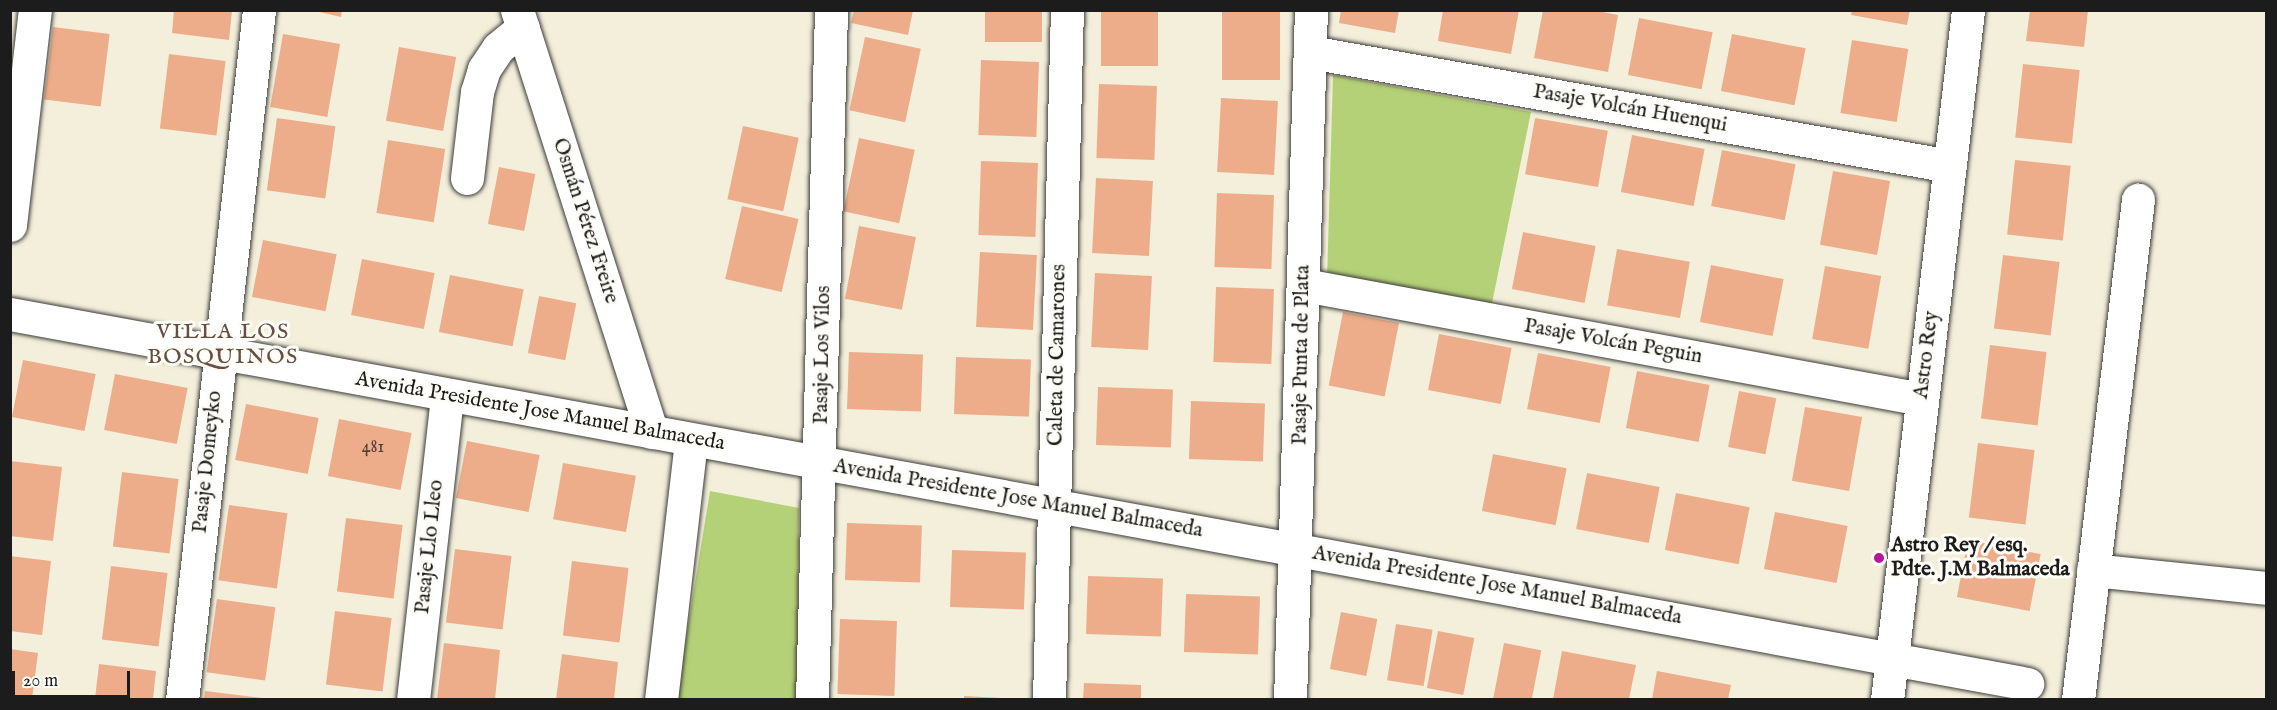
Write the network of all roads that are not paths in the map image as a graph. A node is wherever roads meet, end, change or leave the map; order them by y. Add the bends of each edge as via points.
1 (35, 10) edge
2 (259, 10) edge
3 (1067, 10) edge
4 (1311, 10) edge
5 (1968, 10) edge
6 (826, 11) edge
7 (520, 19) edge
8 (1310, 52) junction
9 (1950, 166) junction
10 (467, 178) dead end
11 (2138, 200) dead end
12 (10, 225) edge
13 (1304, 285) junction
14 (10, 314) edge
15 (220, 352) junction
16 (447, 395) junction
17 (1922, 399) junction
18 (652, 432) junction
19 (691, 440) junction
20 (821, 463) junction
21 (1054, 507) junction
22 (1297, 550) junction
23 (2093, 570) junction
24 (2266, 588) edge
25 (1892, 658) junction
26 (2026, 684) dead end
27 (182, 699) edge
28 (413, 699) edge
29 (661, 699) edge
30 (812, 699) edge
31 (1048, 699) edge
32 (1290, 699) edge
33 (1887, 699) edge
34 (2078, 699) edge

1 - 12 street
2 - 15 street, Pasaje Domeyko
3 - 21 street, Caleta de Camarones
4 - 8 street, Pasaje Punta de Plata
5 - 9 street, Astro Rey
6 - 20 street, Pasaje Los Vilos
7 - 10 street via 484,69 477,92
7 - 18 street, Osmán Pérez Freire
8 - 9 street, Pasaje Volcán Huenqui
8 - 13 street, Pasaje Punta de Plata
9 - 17 street, Astro Rey
11 - 23 street
13 - 17 street, Pasaje Volcán Peguin
13 - 22 street, Pasaje Punta de Plata
14 - 15 street, Avenida Presidente Jose Manuel Balmaceda
15 - 16 street, Avenida Presidente Jose Manuel Balmaceda
15 - 27 street, Pasaje Domeyko
16 - 18 street, Avenida Presidente Jose Manuel Balmaceda
16 - 28 street, Pasaje Llo Lleo
17 - 25 street, Astro Rey
18 - 19 street, Avenida Presidente Jose Manuel Balmaceda
19 - 20 street, Avenida Presidente Jose Manuel Balmaceda
19 - 29 street
20 - 21 street, Avenida Presidente Jose Manuel Balmaceda
20 - 30 street, Pasaje Los Vilos
21 - 22 street, Avenida Presidente Jose Manuel Balmaceda
21 - 31 street, Caleta de Camarones
22 - 25 street, Avenida Presidente Jose Manuel Balmaceda
22 - 32 street, Pasaje Punta de Plata
23 - 24 street
23 - 34 street
25 - 26 street, Avenida Presidente Jose Manuel Balmaceda
25 - 33 street, Astro Rey

